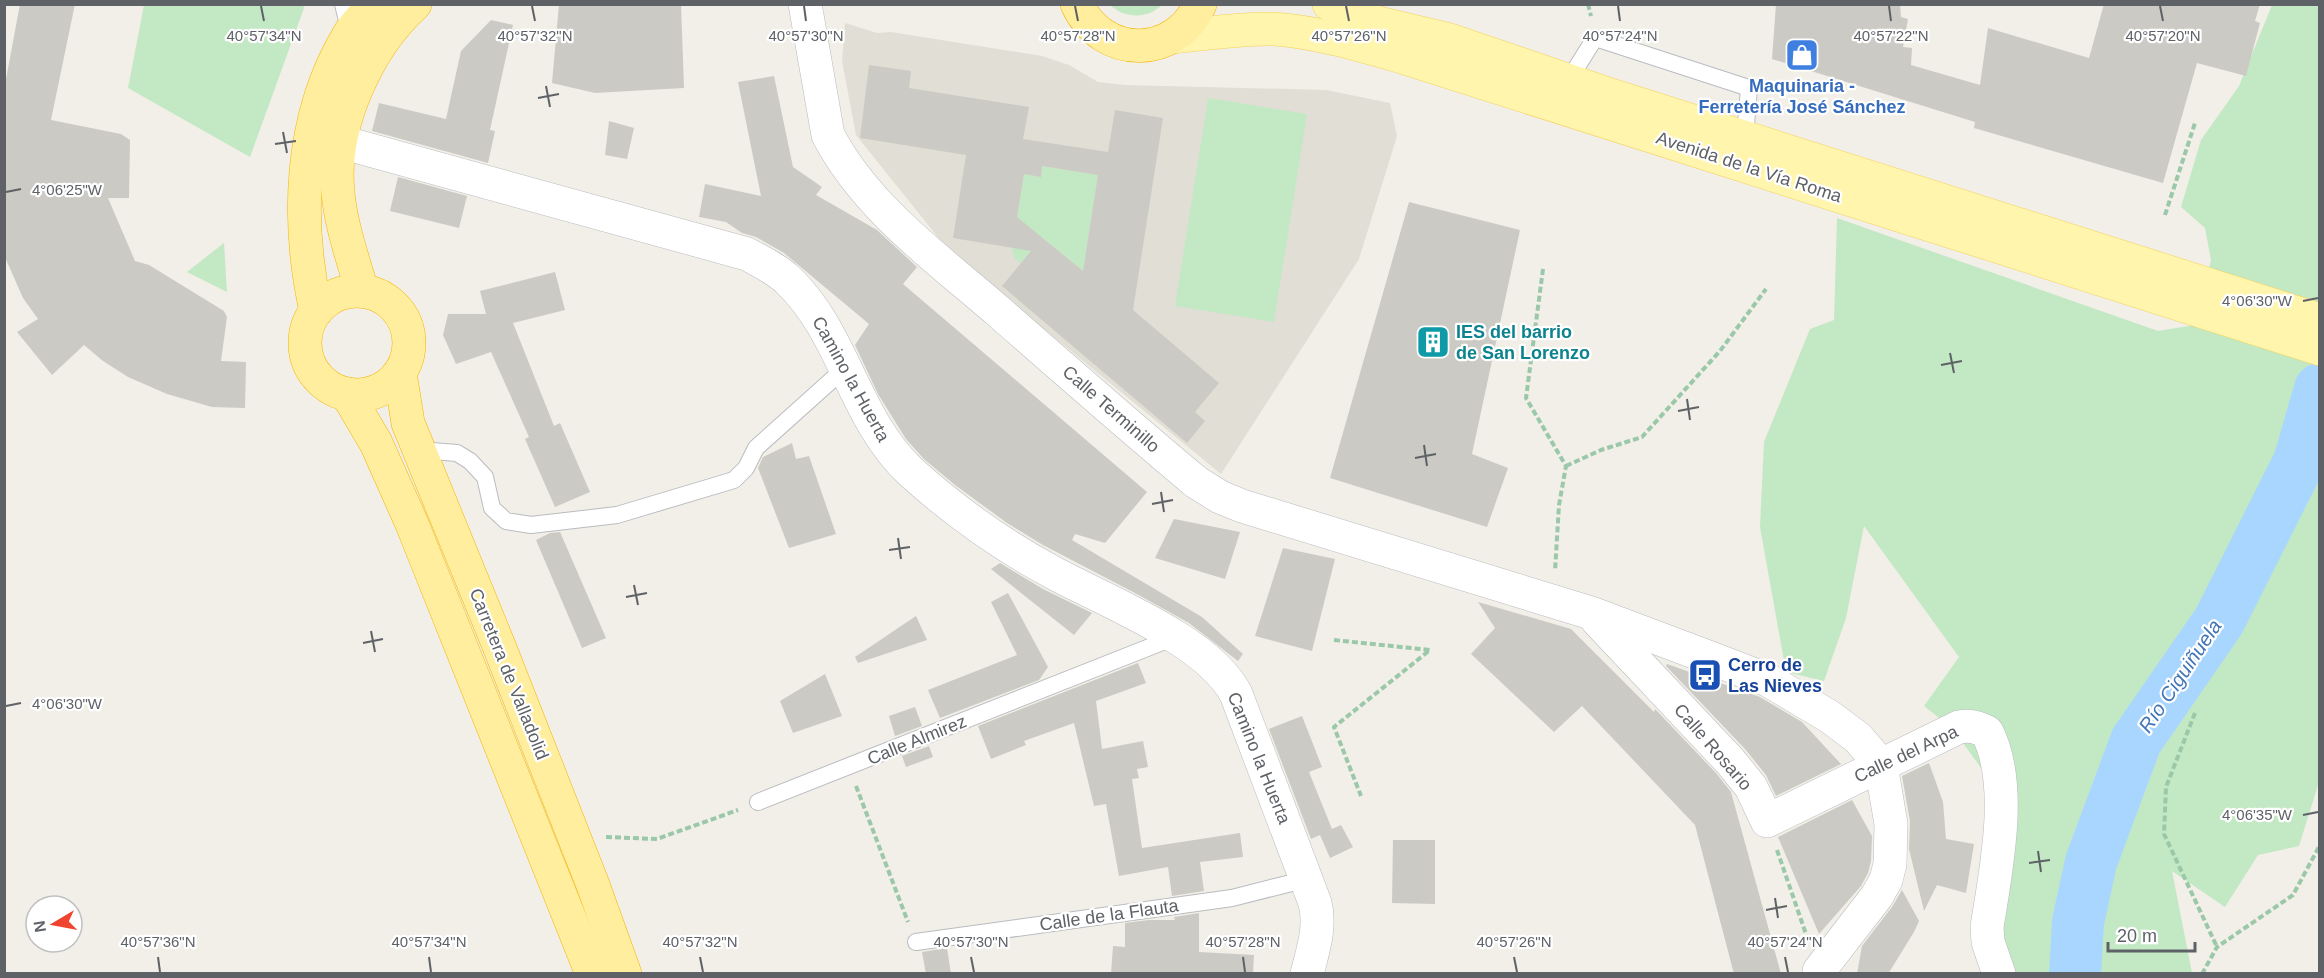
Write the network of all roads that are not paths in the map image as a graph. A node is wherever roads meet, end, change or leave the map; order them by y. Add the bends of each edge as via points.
1 (374, 4) edge
2 (415, 4) edge
3 (805, 4) edge
4 (1048, 4) edge
5 (1200, 4) edge
6 (1329, 4) edge
7 (1391, 4) edge
8 (1081, 13) edge
9 (346, 19) edge
10 (1172, 37) junction
11 (1450, 40) junction
12 (1568, 81) junction
13 (1745, 137) junction
14 (341, 142) junction
15 (362, 291) junction
16 (2190, 293) junction
17 (316, 311) junction
18 (2319, 321) edge
19 (2319, 349) edge
20 (844, 369) junction
21 (400, 373) junction
22 (347, 394) junction
23 (419, 450) junction
24 (1591, 613) junction
25 (1175, 637) junction
26 (1881, 765) junction
27 (758, 802) road end
28 (1767, 821) joint
29 (1307, 879) junction
30 (916, 942) road end
31 (1820, 973) edge
32 (592, 974) edge
33 (625, 974) edge
34 (1307, 974) edge
35 (1999, 974) edge

1 - 9 highway
2 - 14 highway via 373,57 358,85
3 - 24 street, Calle Terminillo via 828,135 862,184 907,233 1196,482 1242,507
4 - 8 highway
5 - 10 highway via 1188,24
6 - 11 main road, Avenida de la Vía Roma
7 - 11 main road, Avenida de la Vía Roma
8 - 10 highway via 1102,35 1121,44 1142,46
9 - 17 highway via 310,138 304,198 306,258
10 - 16 main road, Avenida de la Vía Roma via 1272,29 1362,46
11 - 12 main road, Avenida de la Vía Roma
12 - 13 main road, Avenida de la Vía Roma
12 - 13 lane via 1595,38 1606,41 1749,88
13 - 16 main road, Avenida de la Vía Roma
14 - 15 highway via 338,193
14 - 20 street, Camino la Huerta via 747,254 788,280 804,298
15 - 17 highway via 344,292
15 - 21 highway via 377,294 401,314 409,344
16 - 18 main road, Avenida de la Vía Roma
16 - 19 main road, Avenida de la Vía Roma
17 - 22 highway via 305,344 309,361 317,376
20 - 23 lane via 756,448 734,480 617,514 531,525 506,521 492,508 485,477 471,461 457,453
20 - 25 street, Camino la Huerta via 884,440 912,472 989,533 1050,571
21 - 22 highway via 376,391
21 - 23 highway, Carretera de Valladolid via 408,423
22 - 32 highway, Carretera de Valladolid via 376,442 412,524
23 - 33 highway, Carretera de Valladolid
24 - 26 street, Calle Terminillo via 1768,680 1858,738
24 - 28 street, Calle Rosario via 1730,761 1751,787
25 - 27 lane, Calle Almirez
25 - 29 street, Camino la Huerta via 1203,657 1232,687
26 - 28 street, Calle del Arpa
26 - 31 street via 1892,842 1886,880
26 - 35 street, Calle del Arpa via 1959,727 1977,727 1987,732 1998,767 2002,807 1987,927
29 - 30 lane, Calle de la Flauta via 1232,898
29 - 34 street, Camino la Huerta via 1318,915

